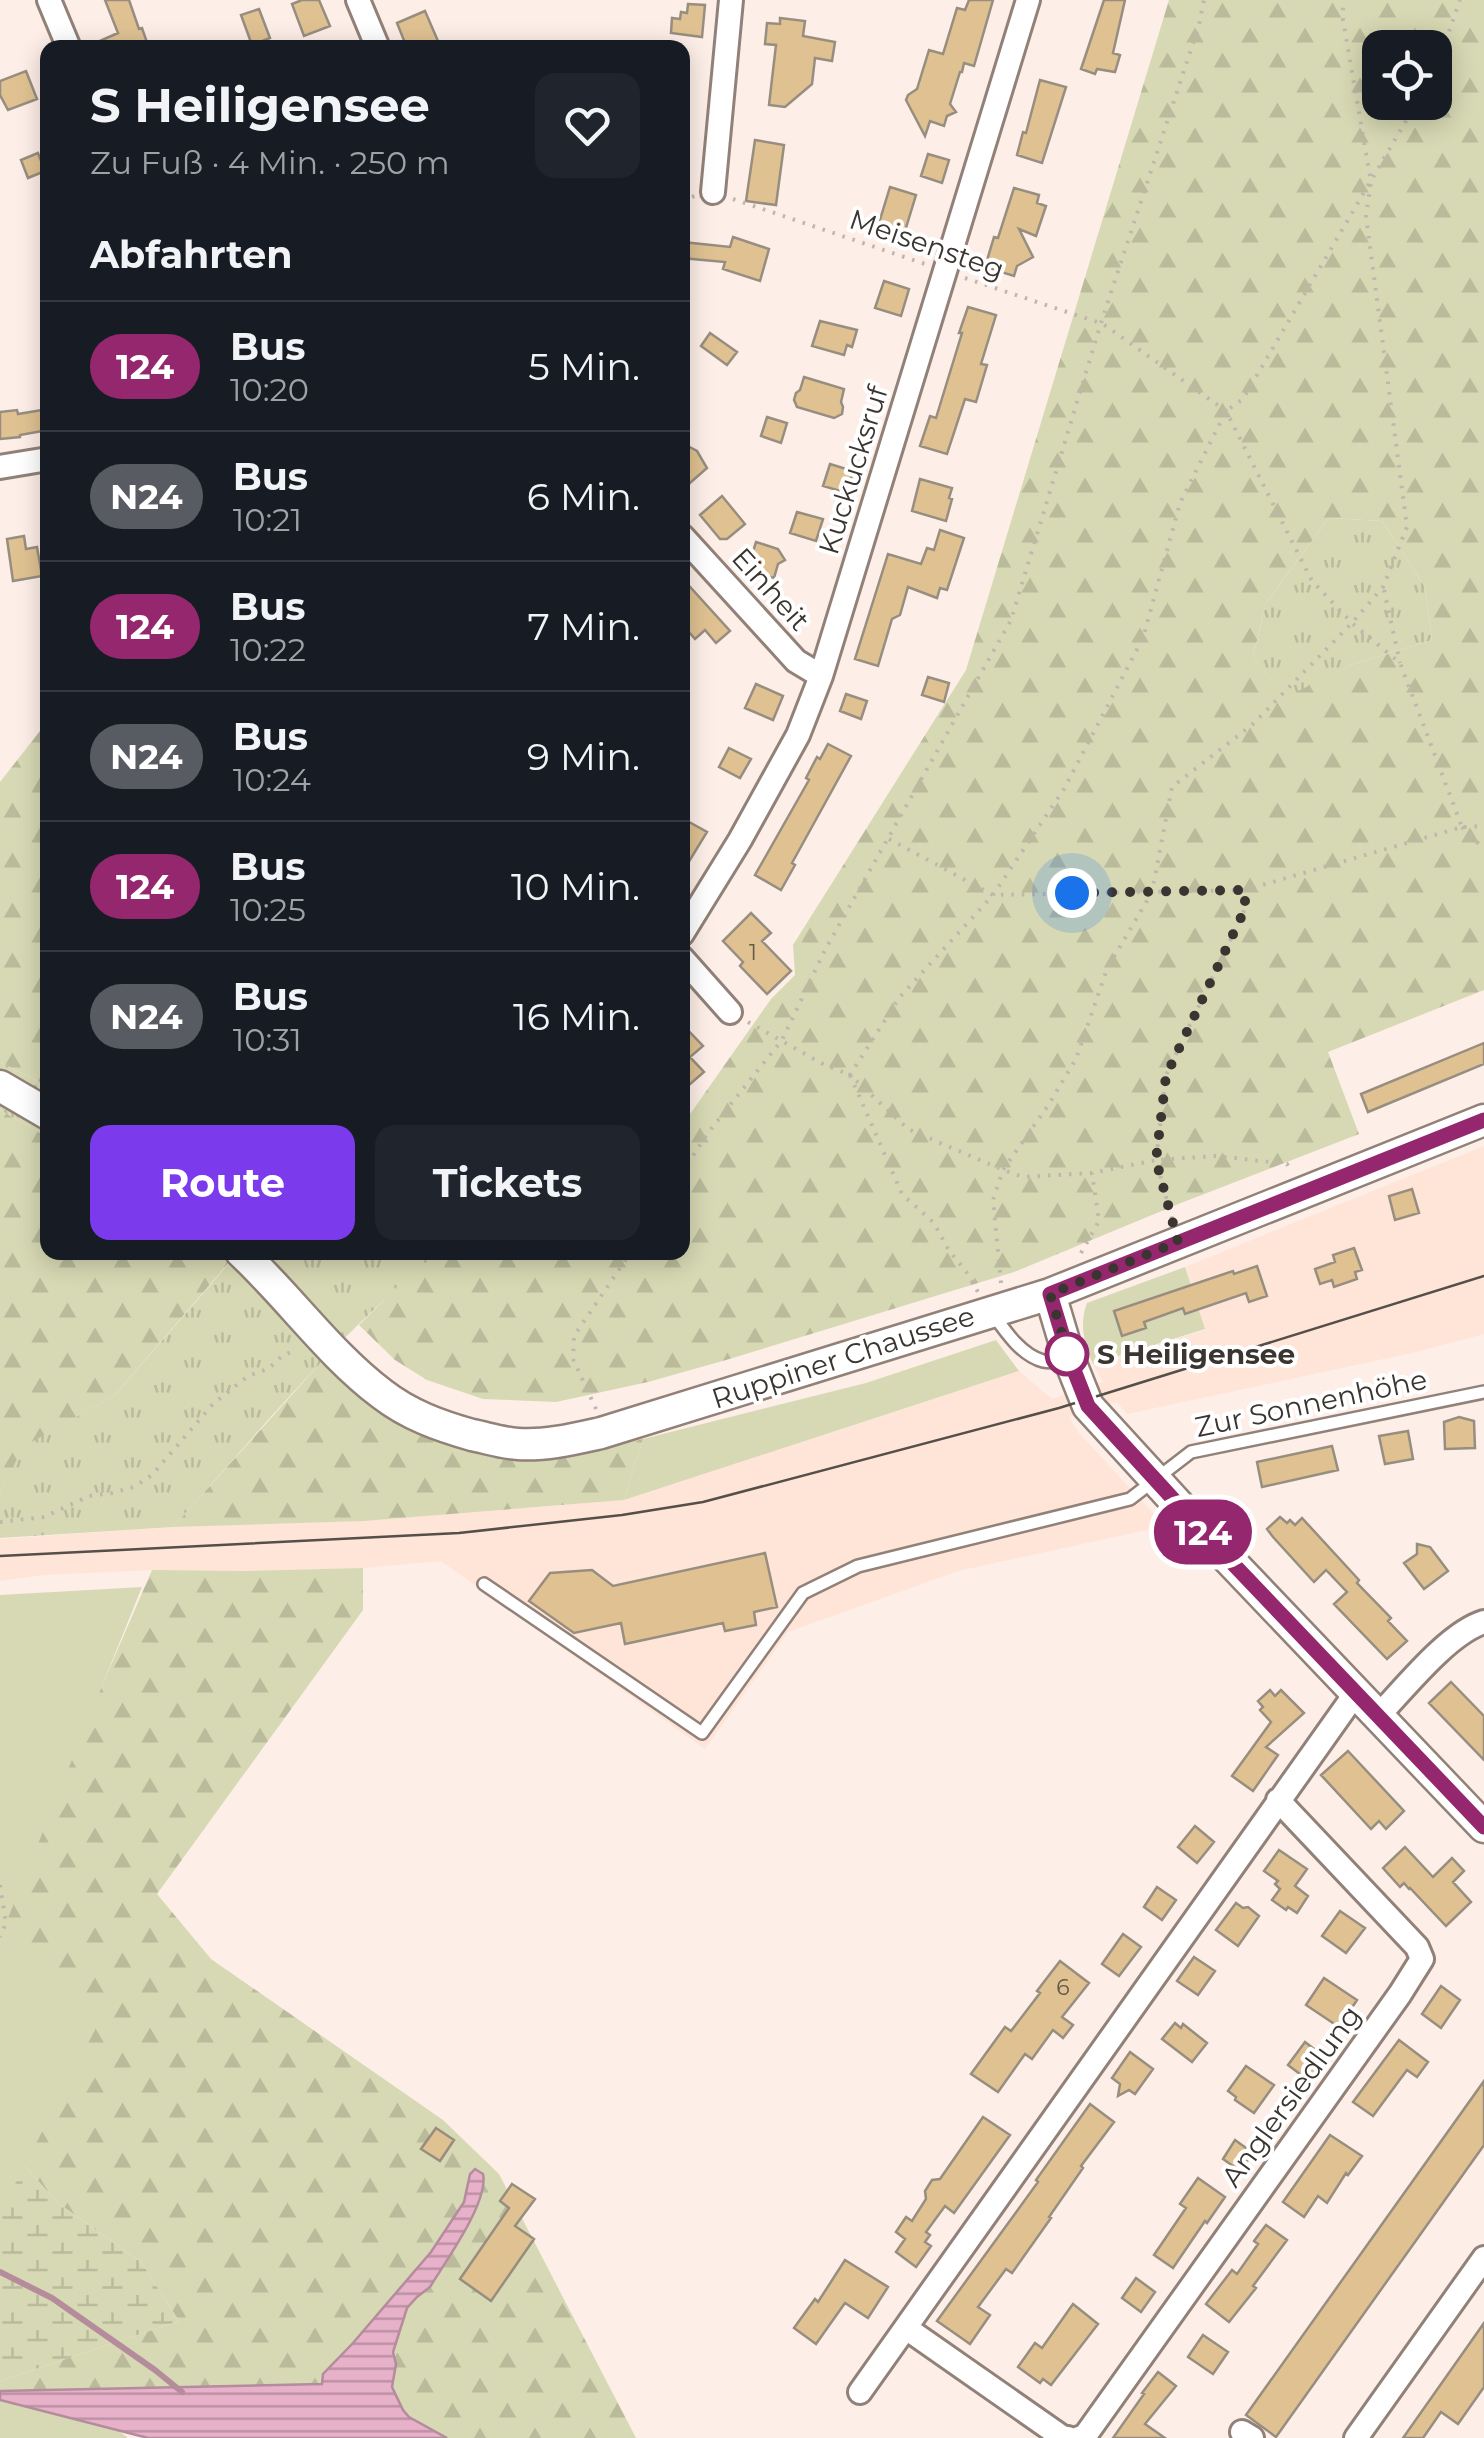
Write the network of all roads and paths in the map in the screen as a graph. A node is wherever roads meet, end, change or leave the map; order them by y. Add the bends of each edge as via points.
1 (49, 0) edge
2 (358, 0) edge
3 (732, 0) edge
4 (1028, 0) edge
5 (1204, 0) edge
6 (1343, 0) edge
7 (1460, 0) edge
8 (1449, 30) edge
9 (66, 40) edge
10 (375, 40) edge
11 (1407, 120) edge
12 (1371, 182) junction
13 (712, 192) dead end
14 (739, 201) dead end
15 (945, 271) junction
16 (1102, 324) junction
17 (1226, 411) junction
18 (40, 460) edge
19 (0, 467) edge
20 (690, 545) edge
21 (1383, 587) junction
22 (1352, 623) junction
23 (1400, 664) junction
24 (821, 676) junction
25 (1484, 826) edge
26 (1462, 827) junction
27 (889, 838) junction
28 (1484, 849) edge
29 (1245, 890) junction
30 (1152, 892) junction
31 (993, 895) junction
32 (690, 921) edge
33 (690, 967) edge
34 (730, 1012) joint
35 (782, 1040) junction
36 (850, 1075) junction
37 (0, 1086) edge
38 (40, 1109) edge
39 (1484, 1120) edge
40 (1156, 1160) junction
41 (690, 1161) edge
42 (1003, 1170) junction
43 (1092, 1173) junction
44 (1305, 1192) junction
45 (1178, 1242) junction
46 (1081, 1253) dead end
47 (249, 1260) edge
48 (626, 1260) edge
49 (1050, 1294) junction
50 (990, 1297) junction
51 (321, 1335) junction
52 (1070, 1360) junction
53 (1484, 1392) edge
54 (599, 1416) dead end
55 (1157, 1480) junction
56 (0, 1522) edge
57 (484, 1584) dead end
58 (1484, 1622) edge
59 (1355, 1694) junction
60 (1378, 1716) junction
61 (1278, 1800) junction
62 (1484, 1827) edge
63 (0, 1886) edge
64 (0, 1937) edge
65 (1484, 2258) edge
66 (906, 2328) junction
67 (860, 2392) dead end
68 (1068, 2438) edge
69 (1078, 2438) edge
70 (1356, 2438) edge

1 - 9 street
2 - 10 street
3 - 13 street
4 - 15 street, Kuckucksruf
5 - 16 path
6 - 12 path
7 - 8 path
11 - 12 path
12 - 17 path via 1243,400
12 - 21 path via 1366,216 1407,527
14 - 15 path, Meisensteg
15 - 16 path, Meisensteg
15 - 24 street, Kuckucksruf
16 - 17 path, Meisensteg
16 - 27 path via 1011,620
17 - 22 path via 1312,581
17 - 31 path via 1180,504 1143,638 1064,789
18 - 19 street
20 - 24 street, Einheit via 796,661
21 - 22 path
21 - 23 path
22 - 23 path
22 - 30 path via 1253,724 1172,787
23 - 26 path
24 - 32 street, Kuckucksruf via 798,735
25 - 26 path
26 - 28 path
26 - 29 path
27 - 31 path
27 - 35 path
29 - 30 path
29 - 40 path via 1245,909 1166,1076
30 - 31 path
30 - 42 path via 1107,969 1076,1059
31 - 36 path via 899,998
33 - 34 street
34 - 35 path
35 - 36 path
35 - 41 path
36 - 42 path via 908,1129
36 - 50 path via 902,1194 934,1223 948,1250
37 - 38 main road
39 - 44 main road, Ruppiner Chaussee
40 - 43 path
40 - 44 path via 1216,1156 1287,1164
40 - 45 path
42 - 43 path via 1023,1177
42 - 50 path via 993,1200
43 - 46 path via 1099,1221
44 - 45 main road, Ruppiner Chaussee
45 - 49 main road, Ruppiner Chaussee
47 - 51 main road, Ruppiner Chaussee
48 - 54 path via 574,1336 573,1360
49 - 50 main road, Ruppiner Chaussee
49 - 52 main road
50 - 51 main road, Ruppiner Chaussee via 602,1433 542,1443 498,1441 404,1408
50 - 52 lane via 1009,1338 1043,1361
51 - 56 path via 213,1404 152,1475 134,1486 44,1516
52 - 55 main road via 1088,1406
53 - 55 lane, Zur Sonnenhöhe via 1192,1452
55 - 57 lane, Zur Sonnenhöhe via 1130,1499 858,1566 803,1594 702,1733
55 - 59 main road
58 - 60 street via 1448,1644
59 - 60 main road
59 - 61 street
60 - 62 main road
61 - 66 street
61 - 69 street, Anglersiedlung via 1422,1959
63 - 64 path via 6,1923
65 - 70 street
66 - 67 street
66 - 68 street

